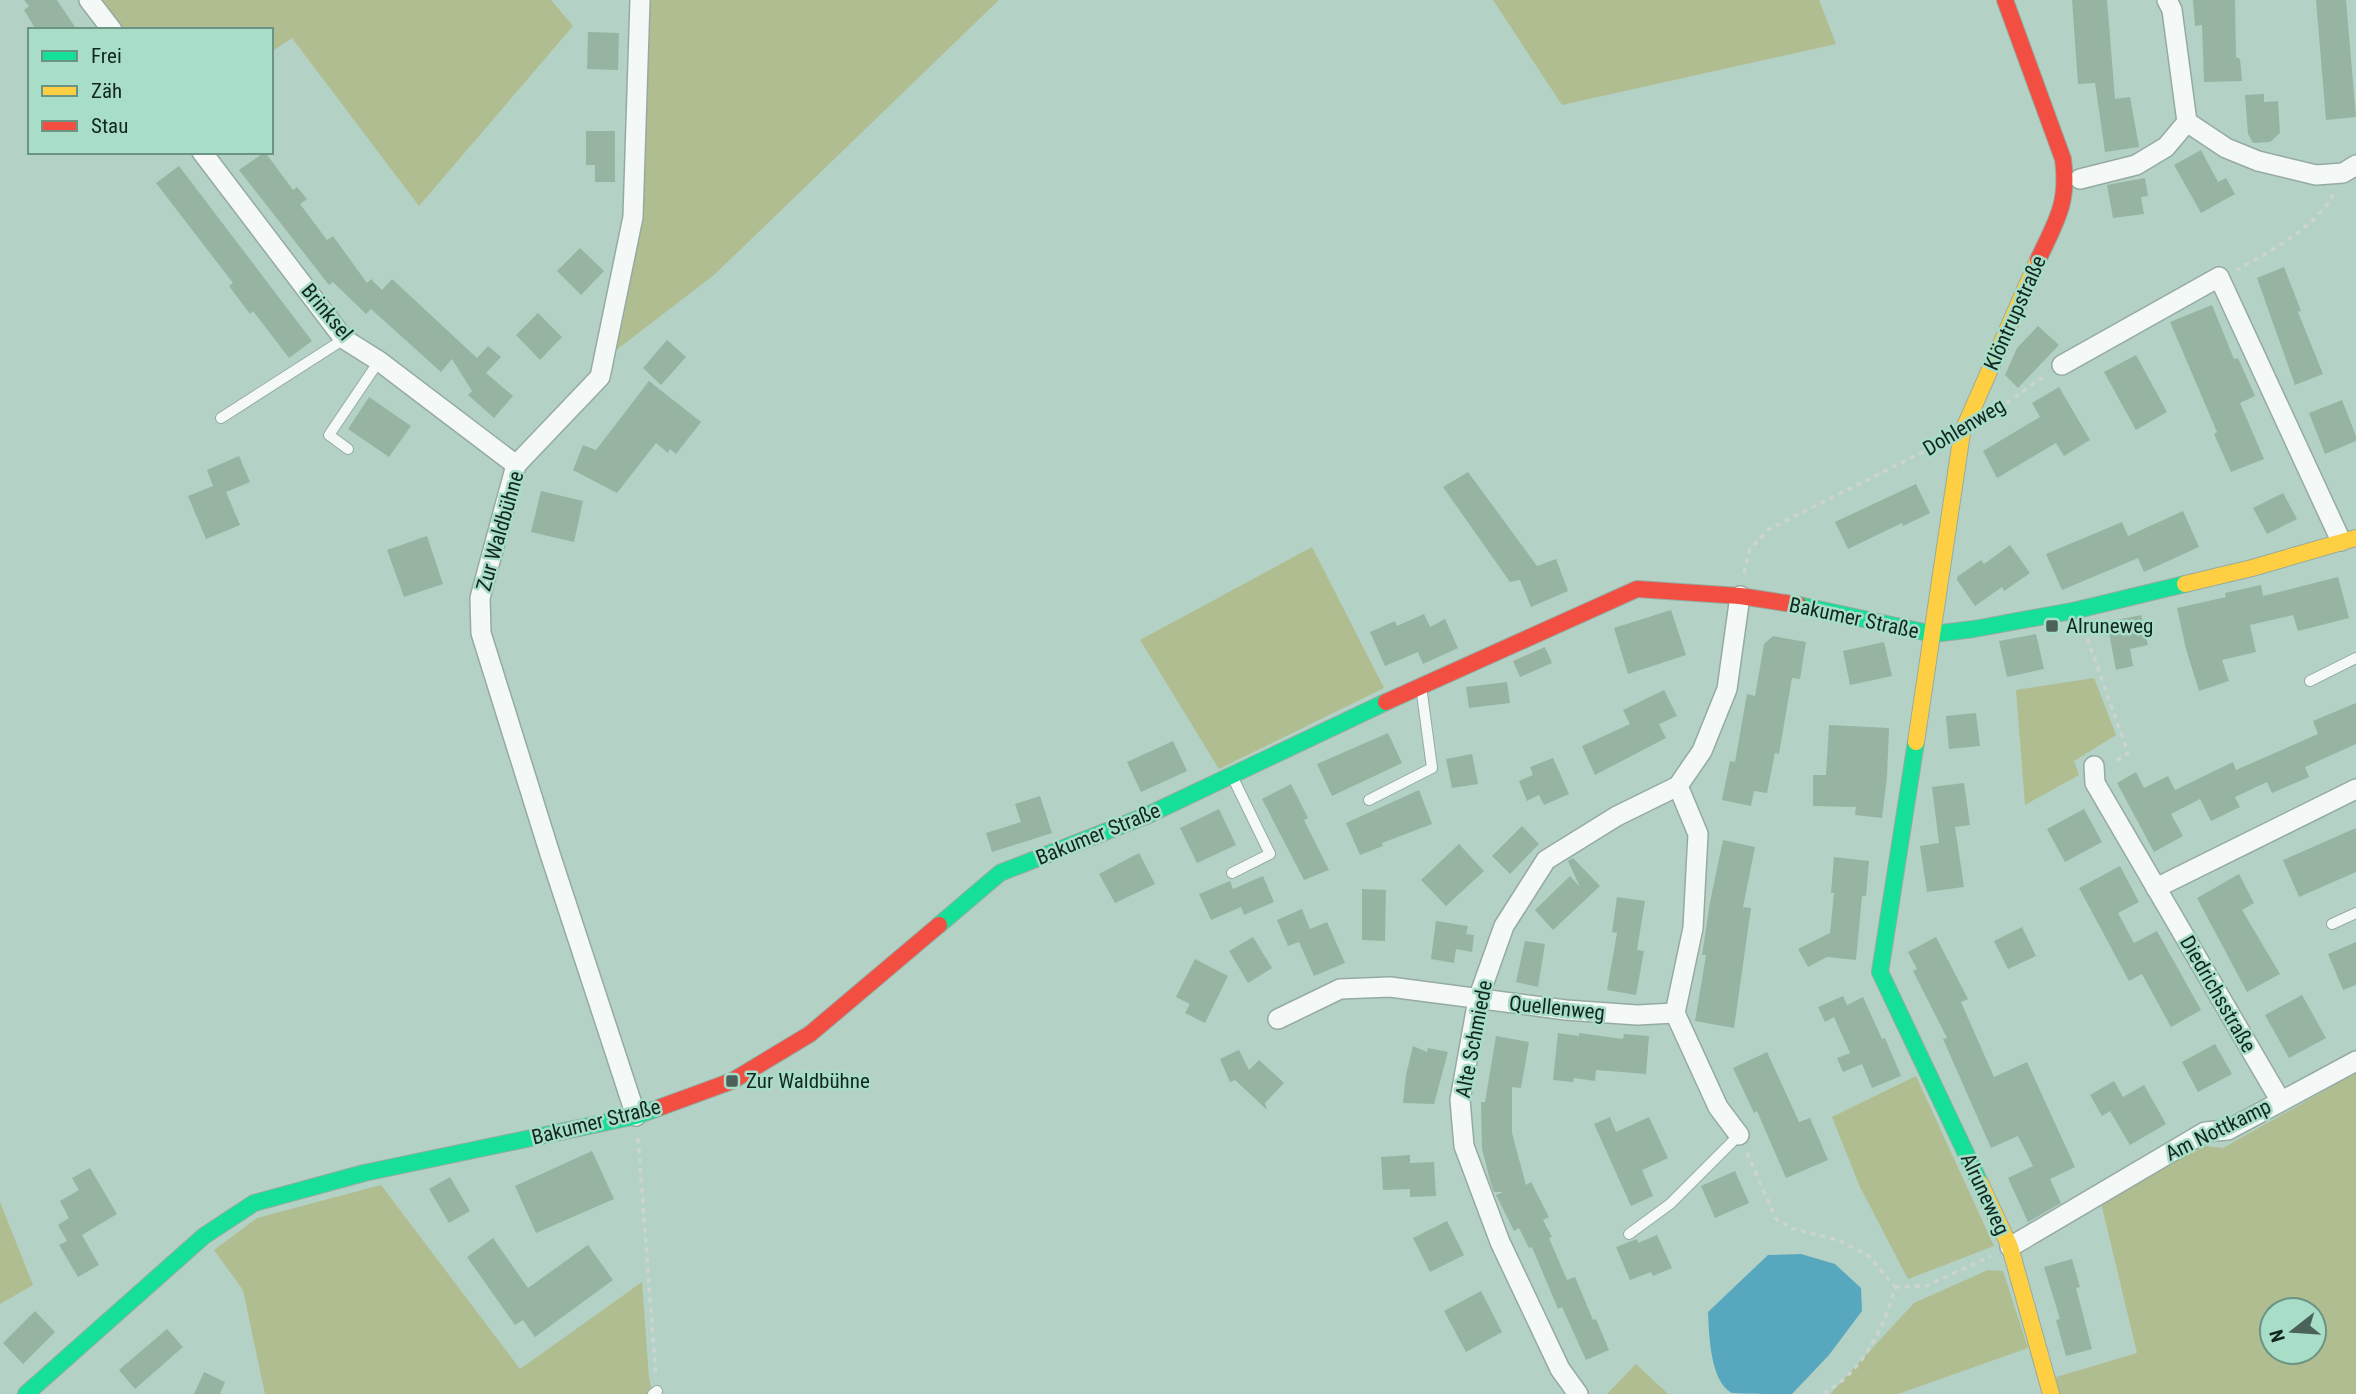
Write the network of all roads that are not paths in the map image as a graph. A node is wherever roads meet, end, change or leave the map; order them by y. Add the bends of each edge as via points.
1 (89, 0) edge
2 (640, 0) edge
3 (2005, 0) edge
4 (2168, 0) edge
5 (110, 28) edge
6 (2187, 122) junction
7 (204, 154) edge
8 (2349, 169) edge
9 (2080, 179) dead end
10 (344, 339) junction
11 (380, 360) junction
12 (2062, 365) road end
13 (221, 418) dead end
14 (348, 449) dead end
15 (516, 465) junction
16 (2350, 543) edge
17 (1740, 596) junction
18 (1933, 634) junction
19 (2356, 658) edge
20 (2310, 681) dead end
21 (1420, 685) junction
22 (2094, 766) road end
23 (1231, 775) junction
24 (1678, 786) junction
25 (2356, 789) edge
26 (1369, 800) dead end
27 (1232, 873) dead end
28 (2156, 888) junction
29 (2356, 913) edge
30 (2332, 924) dead end
31 (1478, 999) junction
32 (1675, 1013) junction
33 (1278, 1019) dead end
34 (2356, 1061) edge
35 (2280, 1100) junction
36 (636, 1116) junction
37 (1739, 1135) joint
38 (1629, 1234) dead end
39 (2010, 1247) junction
40 (26, 1394) edge
41 (1578, 1394) edge
42 (2050, 1394) edge

1 - 5 street
2 - 15 street, Zur Waldbühne via 633,217 600,377
3 - 18 street, Klöntrupstraße via 2063,159 2066,181 2063,205 1962,433
4 - 6 street
6 - 8 street via 2226,148 2258,161 2316,175
6 - 9 street via 2166,147 2136,165
7 - 10 street, Brinksel
10 - 11 street, Brinksel
10 - 13 lane
11 - 14 lane via 329,435
11 - 15 street, Brinksel
12 - 16 street, Bakumer Straße via 2219,277
15 - 36 street, Zur Waldbühne via 480,598 481,633
16 - 18 street, Bakumer Straße via 2077,610
17 - 18 street, Bakumer Straße
17 - 21 street, Bakumer Straße via 1637,589
17 - 24 street, Alte Schmiede via 1727,689 1702,751
18 - 39 street, Alruneweg via 1880,972
19 - 20 lane
21 - 23 street, Bakumer Straße
21 - 26 lane via 1432,768
22 - 28 street, Diedrichsstraße via 2095,783
23 - 27 lane via 1270,854
23 - 36 street, Bakumer Straße via 1149,815 1000,873 810,1034 732,1081
24 - 31 street, Alte Schmiede via 1617,816 1546,860 1504,926
24 - 32 street via 1698,834 1693,928
25 - 28 street
28 - 35 street, Diedrichsstraße
29 - 30 lane
31 - 32 street, Quellenweg via 1637,1015
31 - 33 street, Quellenweg via 1390,987 1340,989
31 - 41 street, Alte Schmiede via 1460,1100 1464,1146 1500,1242 1560,1369
32 - 37 street via 1718,1108
34 - 35 street, Am Nottkamp
35 - 39 street, Am Nottkamp via 2228,1130 2205,1132
36 - 40 street, Bakumer Straße via 364,1173 254,1203 204,1236
37 - 38 lane via 1670,1204
39 - 42 street, Alruneweg

